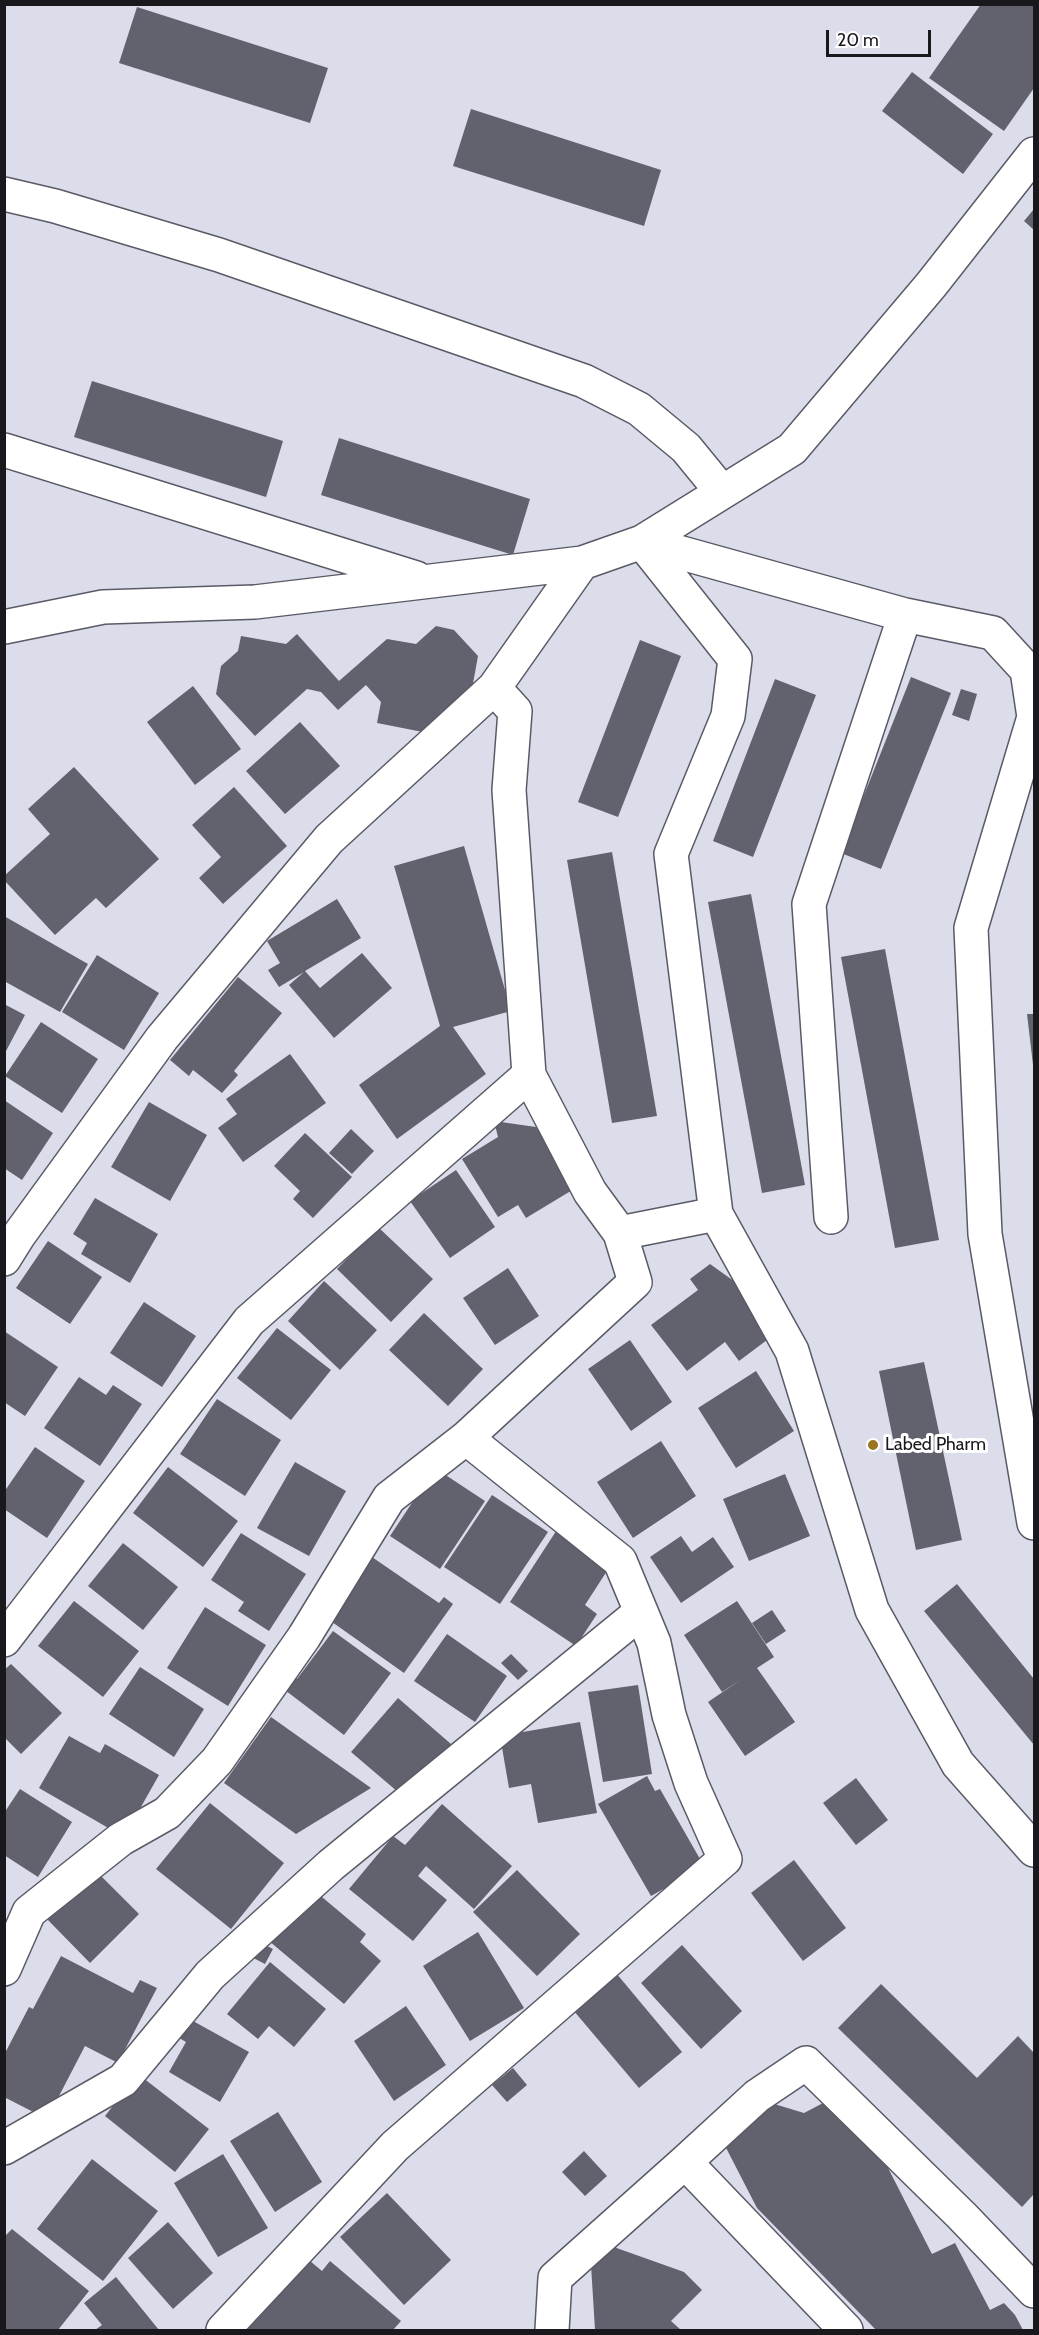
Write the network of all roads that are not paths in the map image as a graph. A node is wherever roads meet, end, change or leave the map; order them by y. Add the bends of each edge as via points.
1 (1035, 154) edge
2 (4, 194) edge
3 (4, 450) edge
4 (722, 492) junction
5 (642, 542) junction
6 (582, 563) junction
7 (426, 581) junction
8 (905, 615) junction
9 (4, 627) edge
10 (494, 688) junction
11 (528, 1075) junction
12 (716, 1214) junction
13 (831, 1217) dead end
14 (620, 1233) junction
15 (4, 1259) edge
16 (466, 1438) junction
17 (1035, 1523) edge
18 (641, 1612) junction
19 (4, 1640) edge
20 (1035, 1850) edge
21 (4, 1969) edge
22 (4, 2148) edge
23 (685, 2162) junction
24 (1035, 2291) edge
25 (223, 2331) edge
26 (552, 2331) edge
27 (846, 2331) edge

1 - 4 street via 931,285 792,449
2 - 4 street via 219,255 584,381 639,409 686,448
3 - 7 street
4 - 5 street
5 - 6 street
5 - 8 street
5 - 12 street via 735,659 728,716 671,854
6 - 7 street
6 - 10 street
7 - 9 street via 255,603 103,607
8 - 13 street via 809,904
8 - 17 street via 993,633 1027,670 1034,717 971,928 985,1234
10 - 11 street via 515,711 509,790
10 - 15 street via 329,839 162,1038
11 - 14 street via 590,1192
11 - 19 street via 249,1321
12 - 14 street
12 - 20 street via 792,1351 872,1610 958,1764
14 - 16 street via 635,1282
16 - 18 street via 620,1561
16 - 21 street via 389,1498 304,1637 217,1761 167,1813 121,1839 29,1912
18 - 22 street via 322,1873 210,1975 123,2080
18 - 25 street via 654,1643 669,1715 691,1783 725,1859 395,2146
23 - 24 street via 757,2096 806,2063
23 - 26 street via 555,2278
23 - 27 street

